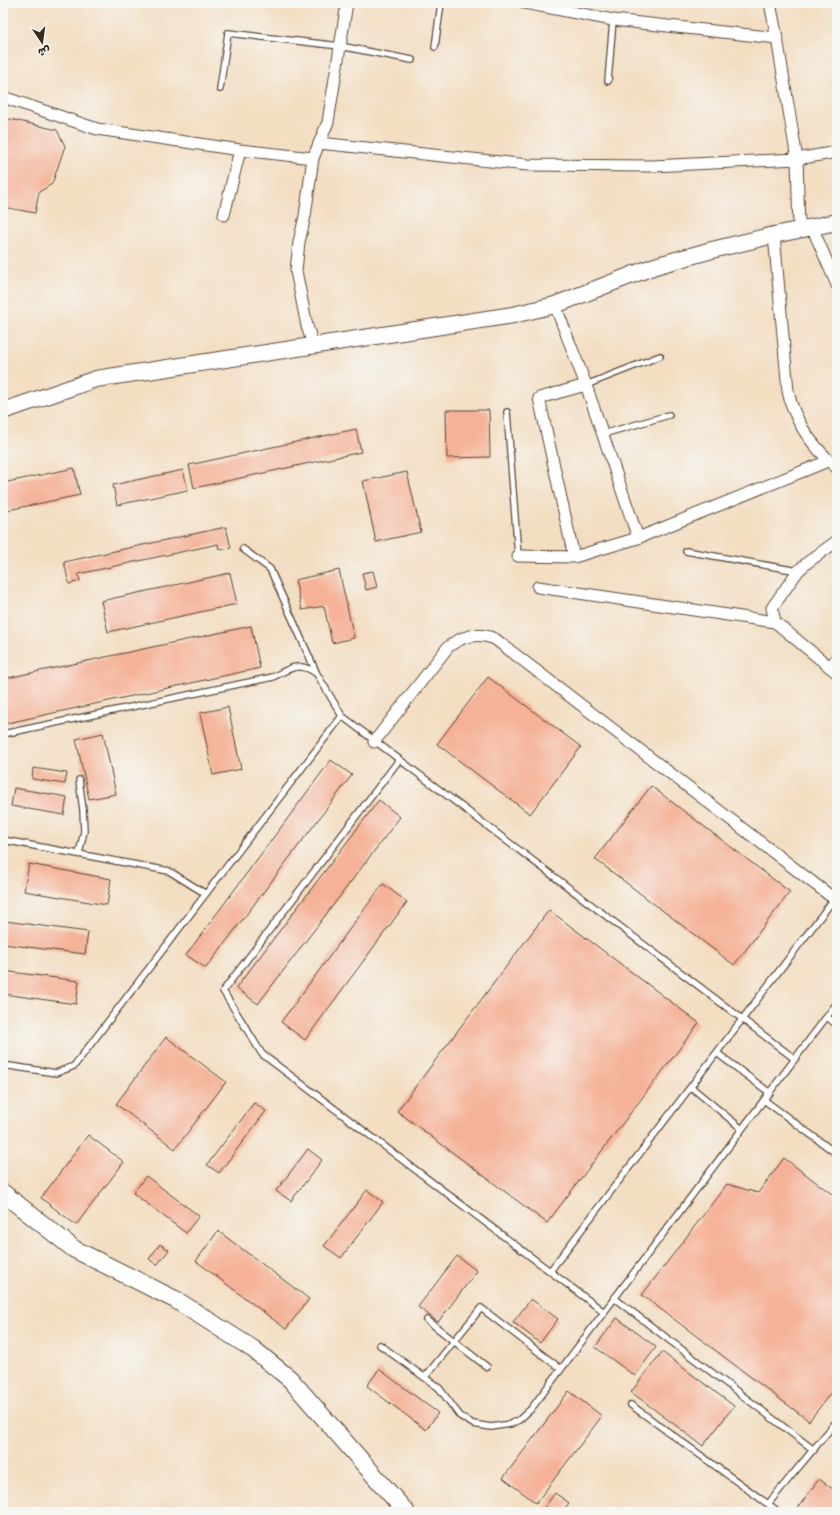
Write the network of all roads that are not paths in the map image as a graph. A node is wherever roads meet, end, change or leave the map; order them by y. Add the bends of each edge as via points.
1 (347, 3) edge
2 (441, 3) edge
3 (525, 3) edge
4 (770, 3) edge
5 (613, 20) junction
6 (777, 38) junction
7 (340, 46) junction
8 (435, 47) dead end
9 (412, 60) dead end
10 (608, 81) dead end
11 (220, 89) dead end
12 (3, 97) edge
13 (319, 143) junction
14 (240, 150) junction
15 (837, 152) edge
16 (313, 158) junction
17 (797, 159) junction
18 (224, 215) dead end
19 (837, 222) edge
20 (806, 228) junction
21 (774, 235) junction
22 (837, 285) edge
23 (555, 305) junction
24 (313, 345) junction
25 (660, 356) dead end
26 (586, 385) junction
27 (3, 411) edge
28 (507, 412) dead end
29 (669, 415) dead end
30 (602, 434) junction
31 (833, 464) edge
32 (638, 538) junction
33 (837, 541) edge
34 (243, 549) dead end
35 (686, 551) dead end
36 (518, 556) joint
37 (574, 556) junction
38 (798, 571) junction
39 (538, 587) dead end
40 (775, 622) junction
41 (837, 658) edge
42 (833, 670) edge
43 (317, 674) junction
44 (342, 716) junction
45 (3, 734) edge
46 (374, 742) junction
47 (399, 760) junction
48 (79, 780) dead end
49 (3, 840) edge
50 (79, 854) junction
51 (206, 894) junction
52 (836, 900) edge
53 (837, 1003) edge
54 (827, 1017) junction
55 (742, 1020) junction
56 (837, 1025) edge
57 (717, 1053) junction
58 (794, 1059) junction
59 (3, 1064) edge
60 (690, 1087) junction
61 (770, 1093) junction
62 (764, 1100) junction
63 (742, 1129) junction
64 (837, 1154) edge
65 (3, 1193) edge
66 (550, 1271) junction
67 (614, 1298) junction
68 (604, 1312) junction
69 (427, 1320) dead end
70 (454, 1341) junction
71 (380, 1345) dead end
72 (487, 1367) dead end
73 (561, 1370) junction
74 (424, 1377) junction
75 (630, 1405) dead end
76 (837, 1421) edge
77 (814, 1450) junction
78 (768, 1504) junction
79 (406, 1512) edge
80 (779, 1512) edge

1 - 7 street
2 - 8 lane
3 - 5 street
4 - 6 street
5 - 6 street
5 - 10 lane
6 - 17 street
7 - 9 lane
7 - 11 lane via 228,33
7 - 13 street via 328,122
12 - 14 street via 97,129
13 - 16 street
13 - 17 street via 528,166 652,166
14 - 16 street
14 - 18 street
15 - 17 street
16 - 24 street via 296,271
17 - 20 street
19 - 20 main road
20 - 21 main road
20 - 22 street
21 - 23 main road via 655,266
21 - 31 street via 791,407 805,433
23 - 24 main road via 513,315
23 - 26 street
24 - 27 main road via 96,379
25 - 26 lane
26 - 30 street
26 - 37 street via 539,398
28 - 36 lane
29 - 30 lane
30 - 32 street
31 - 32 street
32 - 37 street
33 - 38 street
34 - 43 lane via 270,570
35 - 38 lane
36 - 37 street
38 - 40 street via 772,608
39 - 40 street
40 - 42 street
41 - 42 street
43 - 44 lane
43 - 45 lane via 300,666 273,677
44 - 46 lane
44 - 51 lane
46 - 47 lane
46 - 52 street via 448,647 466,636 488,636
47 - 55 lane
47 - 66 lane via 223,991 262,1054
48 - 50 lane via 84,830
49 - 50 lane
50 - 51 lane via 169,871
51 - 59 lane via 74,1066 56,1073
52 - 55 lane
53 - 54 lane
54 - 56 lane
54 - 58 lane
55 - 57 lane
55 - 58 lane
57 - 60 lane
57 - 61 lane
58 - 61 lane
60 - 63 lane
60 - 66 lane
61 - 62 lane
62 - 63 lane
62 - 64 lane
63 - 67 lane
65 - 79 main road via 74,1249 176,1300 253,1349 290,1379
66 - 68 lane
67 - 68 lane
67 - 77 lane
68 - 73 lane
69 - 70 lane
70 - 72 lane
70 - 73 lane via 481,1308
70 - 74 lane
71 - 74 lane
73 - 74 lane via 531,1409 519,1420 491,1427 473,1424 460,1416 439,1388
75 - 78 lane
76 - 77 lane
77 - 78 lane
78 - 80 lane

